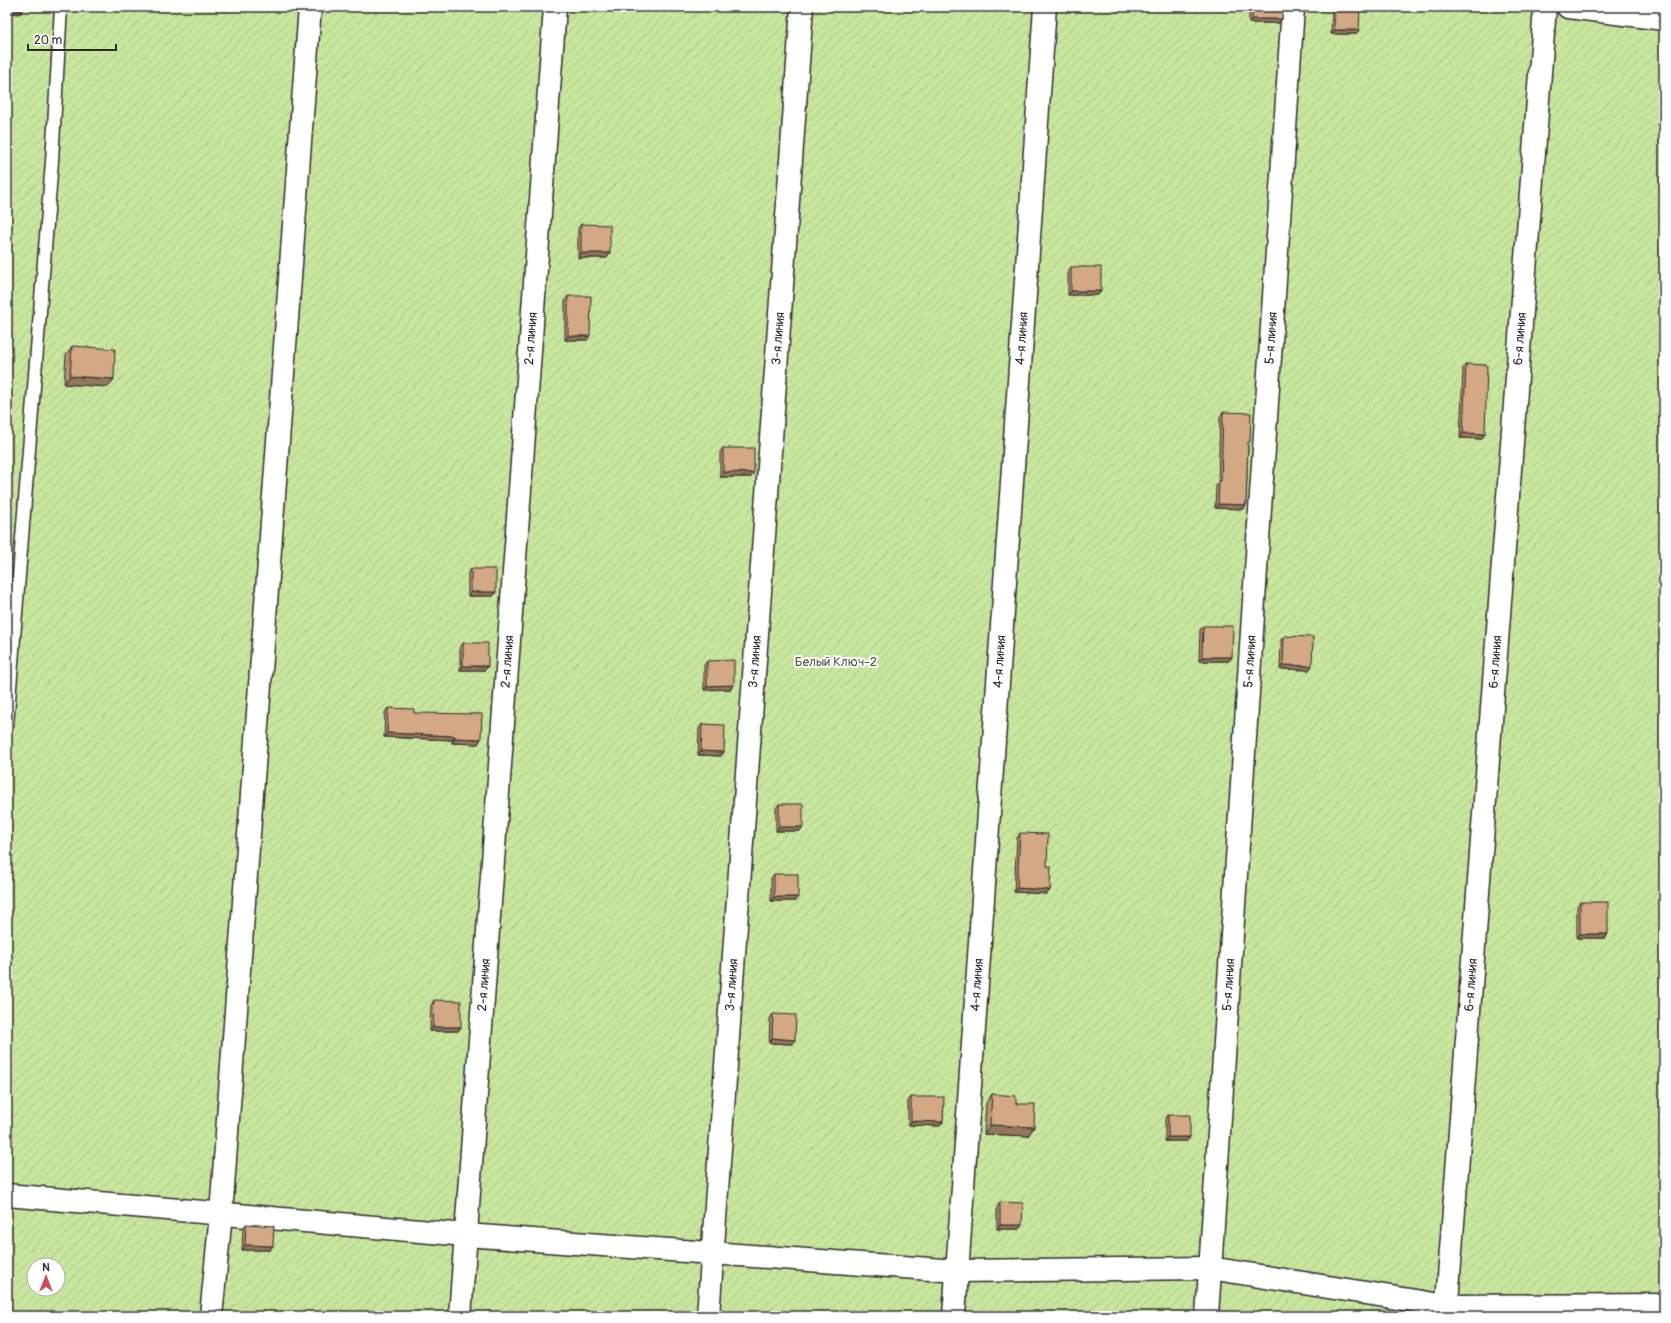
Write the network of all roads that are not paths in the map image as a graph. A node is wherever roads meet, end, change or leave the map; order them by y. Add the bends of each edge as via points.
1 (61, 7) edge
2 (310, 7) edge
3 (554, 7) edge
4 (802, 7) edge
5 (1045, 7) edge
6 (1293, 7) edge
7 (1545, 7) edge
8 (1568, 7) edge
9 (1664, 19) edge
10 (7, 726) edge
11 (7, 1195) edge
12 (221, 1214) junction
13 (466, 1235) junction
14 (712, 1252) junction
15 (1210, 1268) junction
16 (957, 1270) junction
17 (1664, 1305) edge
18 (1447, 1311) edge
19 (210, 1316) edge
20 (460, 1316) edge
21 (708, 1316) edge
22 (954, 1316) edge
23 (1207, 1316) edge

1 - 10 lane via 52,161
2 - 12 street
3 - 13 street, 2-я линия
4 - 14 street, 3-я линия
5 - 16 street, 4-я линия
6 - 15 street, 5-я линия
7 - 18 street, 6-я линия
8 - 9 street
11 - 12 street
12 - 13 street
12 - 19 street
13 - 14 street
13 - 20 street, 2-я линия
14 - 16 street
14 - 21 street, 3-я линия
15 - 16 street
15 - 18 street
15 - 23 street, 5-я линия
16 - 22 street, 4-я линия
17 - 18 street

